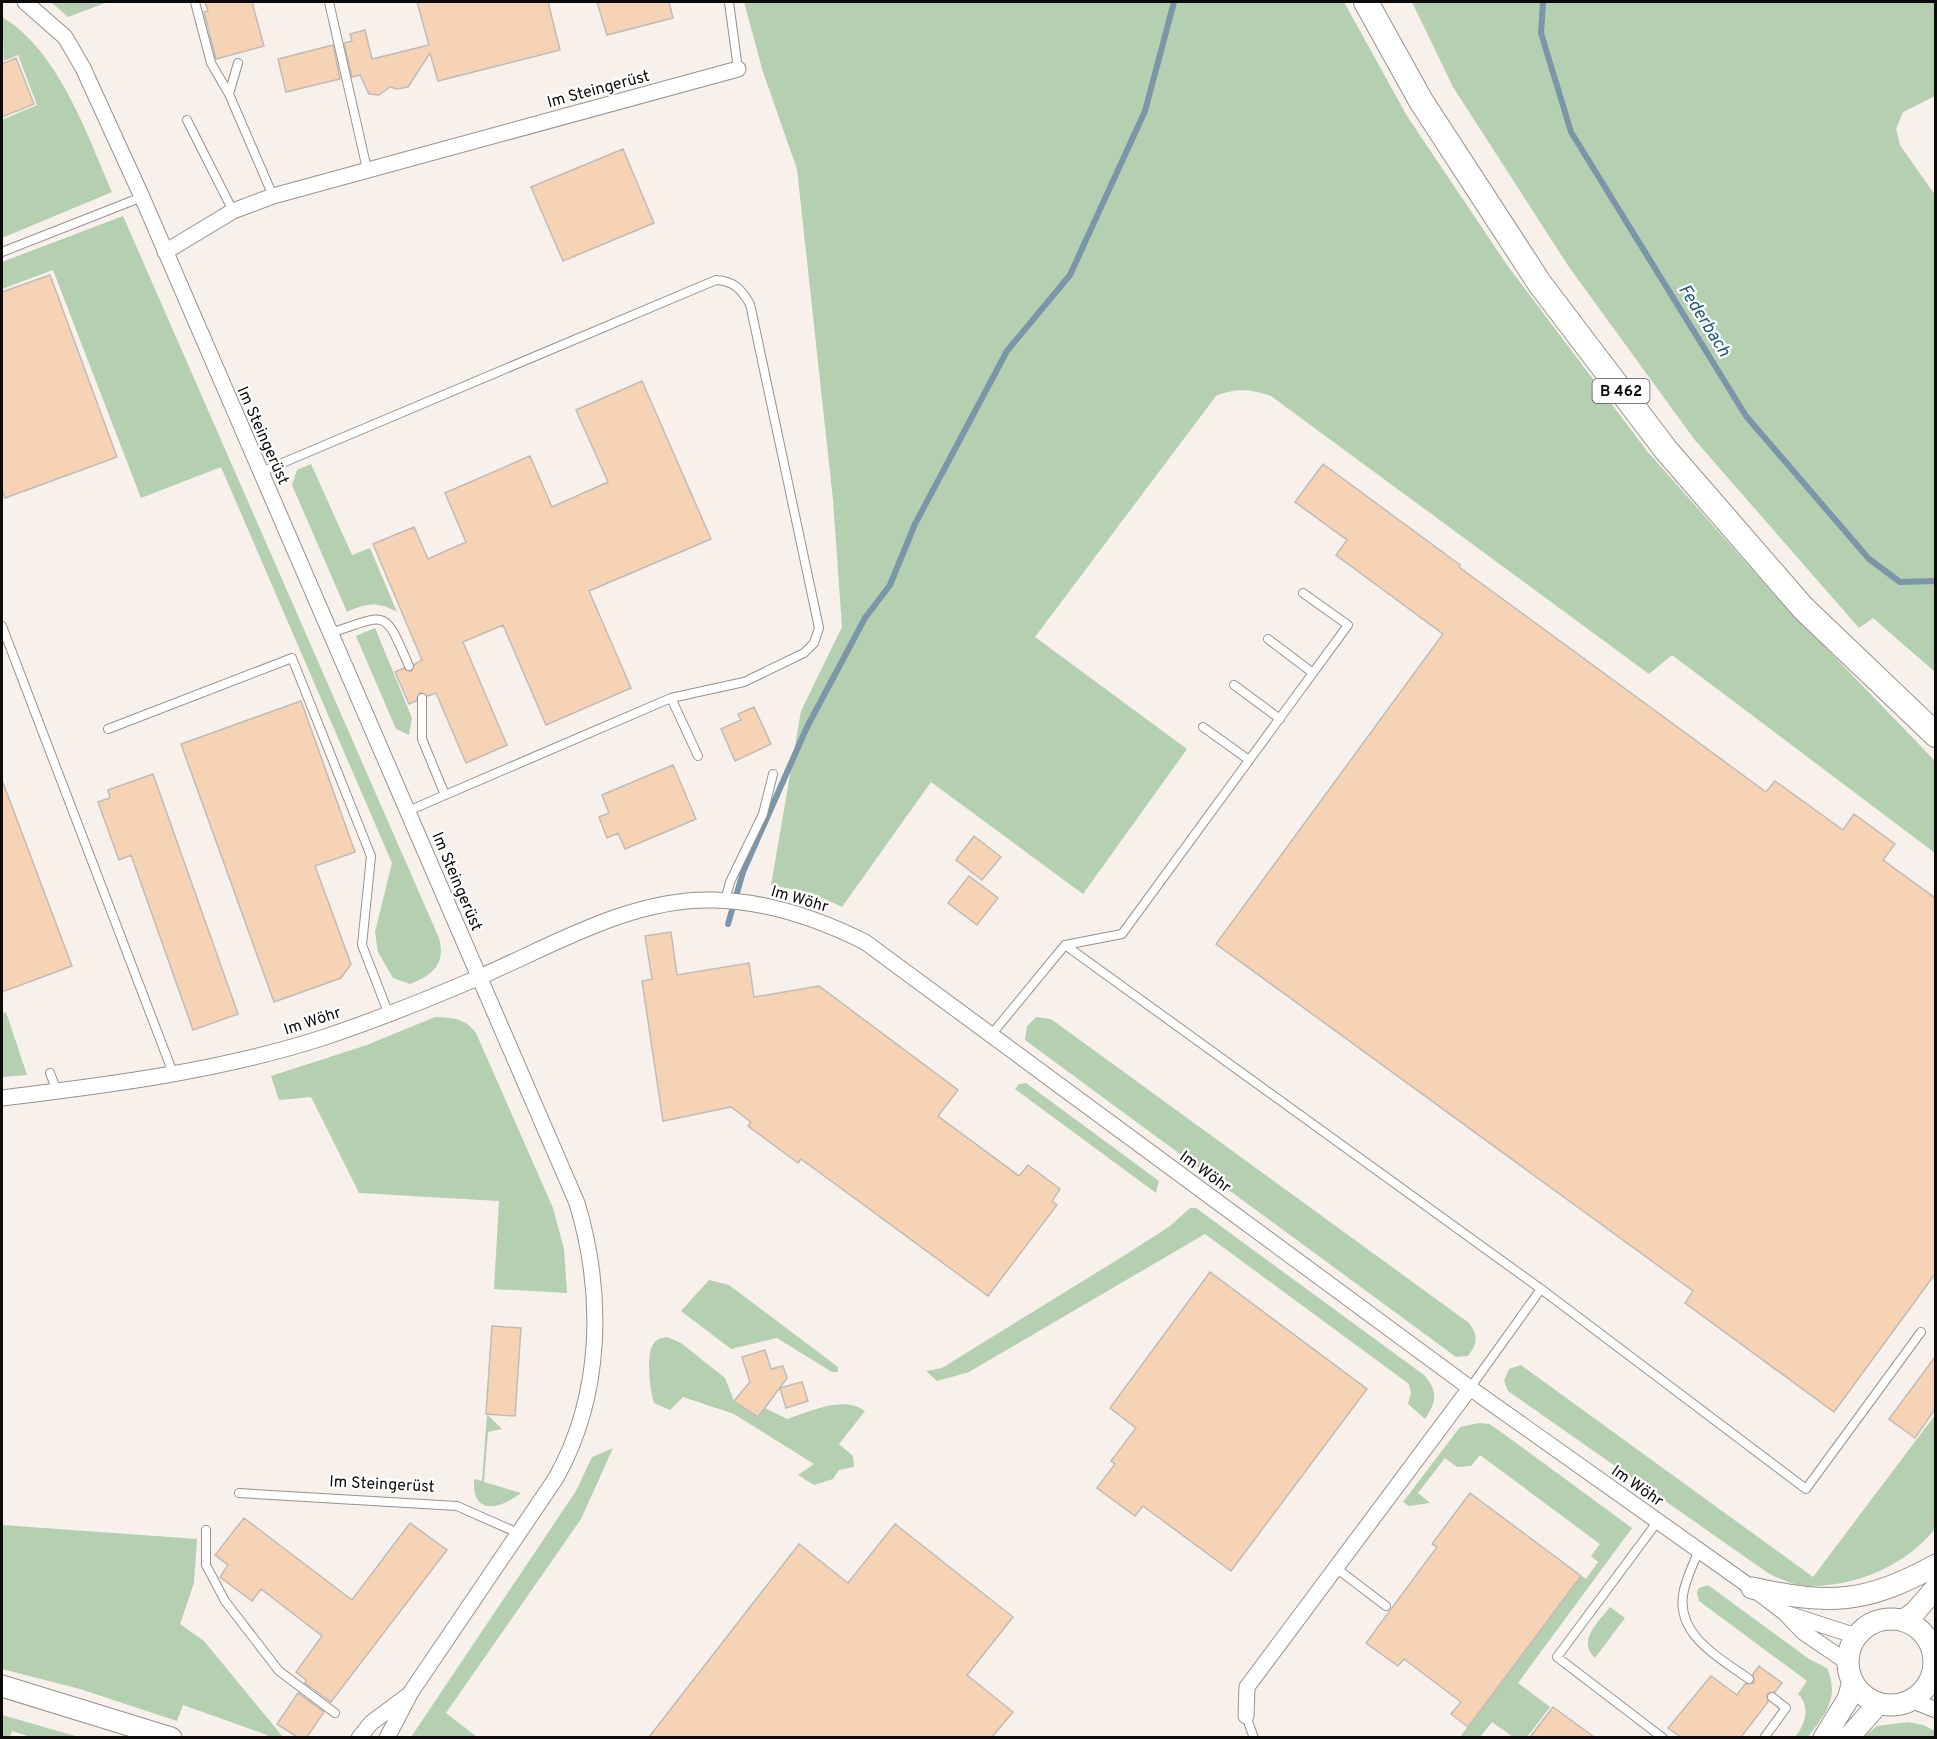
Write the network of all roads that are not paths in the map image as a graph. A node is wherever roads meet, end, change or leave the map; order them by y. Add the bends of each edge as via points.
1 (25, 2) edge
2 (195, 2) edge
3 (329, 2) edge
4 (729, 2) edge
5 (1366, 2) edge
6 (238, 63) dead end
7 (738, 69) joint
8 (229, 94) junction
9 (187, 120) dead end
10 (367, 169) junction
11 (273, 196) junction
12 (142, 197) junction
13 (233, 211) junction
14 (2, 252) edge
15 (165, 252) junction
16 (261, 472) junction
17 (1303, 593) dead end
18 (2, 626) edge
19 (331, 633) junction
20 (1268, 639) dead end
21 (409, 666) dead end
22 (1313, 672) junction
23 (1234, 686) dead end
24 (423, 698) dead end
25 (671, 698) junction
26 (1280, 719) junction
27 (1203, 727) dead end
28 (108, 729) dead end
29 (1935, 735) edge
30 (698, 756) dead end
31 (1249, 760) junction
32 (773, 774) dead end
33 (445, 795) junction
34 (408, 811) junction
35 (725, 901) junction
36 (1065, 945) junction
37 (479, 977) junction
38 (388, 1012) junction
39 (991, 1035) junction
40 (50, 1073) dead end
41 (173, 1073) junction
42 (57, 1091) junction
43 (2, 1098) edge
44 (1541, 1289) junction
45 (1921, 1332) dead end
46 (1470, 1388) junction
47 (239, 1493) dead end
48 (1658, 1521) junction
49 (206, 1530) dead end
50 (518, 1533) junction
51 (1699, 1550) junction
52 (1935, 1565) edge
53 (1336, 1568) junction
54 (1752, 1588) junction
55 (1935, 1588) edge
56 (1386, 1606) dead end
57 (1785, 1613) junction
58 (1904, 1620) junction
59 (1932, 1634) edge
60 (1856, 1636) junction
61 (1850, 1672) junction
62 (1934, 1675) edge
63 (1749, 1679) dead end
64 (2, 1686) edge
65 (411, 1692) junction
66 (1772, 1697) dead end
67 (1911, 1700) junction
68 (1879, 1703) junction
69 (1935, 1710) edge
70 (335, 1713) dead end
71 (1246, 1716) joint
72 (171, 1737) edge
73 (359, 1737) edge
74 (387, 1737) edge
75 (1254, 1737) edge
76 (1664, 1737) edge
77 (1764, 1737) edge
78 (1824, 1737) edge
79 (1848, 1737) edge

1 - 12 street, Im Steingerüst via 65,37
2 - 8 lane via 211,63
3 - 10 lane
4 - 7 lane
5 - 29 main road, B 462 via 1421,101 1540,285 1666,450 1803,608
6 - 8 lane
7 - 10 street, Im Steingerüst
8 - 11 lane
9 - 13 lane
10 - 11 street, Im Steingerüst
11 - 13 street, Im Steingerüst
12 - 14 lane
12 - 15 street, Im Steingerüst
13 - 15 street, Im Steingerüst
15 - 16 street, Im Steingerüst
16 - 19 street, Im Steingerüst
16 - 25 lane via 716,280 728,280 742,290 750,304 819,628 814,643 804,652 744,682
17 - 22 lane via 1348,626
18 - 41 lane
19 - 21 lane via 375,618 385,620
19 - 34 street, Im Steingerüst
20 - 22 lane
22 - 26 lane
23 - 26 lane
24 - 33 lane via 422,740
25 - 30 lane
25 - 33 lane
26 - 31 lane
27 - 31 lane
28 - 38 lane via 292,658 370,856 362,945
31 - 36 lane via 1122,934
32 - 35 lane via 763,814 730,882
33 - 34 lane
34 - 37 street, Im Steingerüst
35 - 37 street, Im Wöhr via 674,903 635,912 595,925
35 - 39 street, Im Wöhr via 788,911 864,942
36 - 39 lane
36 - 44 lane
37 - 38 street, Im Wöhr
37 - 50 street, Im Steingerüst via 577,1203 593,1274 594,1349 582,1419 565,1461
38 - 41 street, Im Wöhr via 322,1038 246,1059
39 - 46 street, Im Wöhr
40 - 42 lane
41 - 42 street, Im Wöhr
42 - 43 street, Im Wöhr
44 - 45 lane via 1806,1489
44 - 46 lane
46 - 48 street, Im Wöhr
46 - 53 street
47 - 50 lane, Im Steingerüst via 457,1506
48 - 51 street, Im Wöhr
48 - 76 lane via 1557,1657
49 - 70 lane via 206,1565 232,1611 279,1671
50 - 65 street, Im Steingerüst
51 - 54 street, Im Wöhr
51 - 63 lane via 1683,1595 1683,1615 1704,1646
52 - 54 street via 1891,1588 1852,1598 1814,1600
53 - 56 lane
53 - 71 street via 1248,1687
54 - 57 street, Im Wöhr
55 - 58 street
57 - 60 street, Im Wöhr
57 - 61 street, Im Wöhr
58 - 59 street
58 - 60 street via 1893,1618 1872,1623
59 - 62 street
60 - 61 street
61 - 68 street via 1864,1695
61 - 78 street via 1848,1699
62 - 67 street
64 - 72 street
65 - 73 street, Im Steingerüst
65 - 74 street, Im Steingerüst
66 - 77 lane via 1786,1708
67 - 68 street via 1896,1705
67 - 69 street
68 - 79 street
71 - 75 lane

